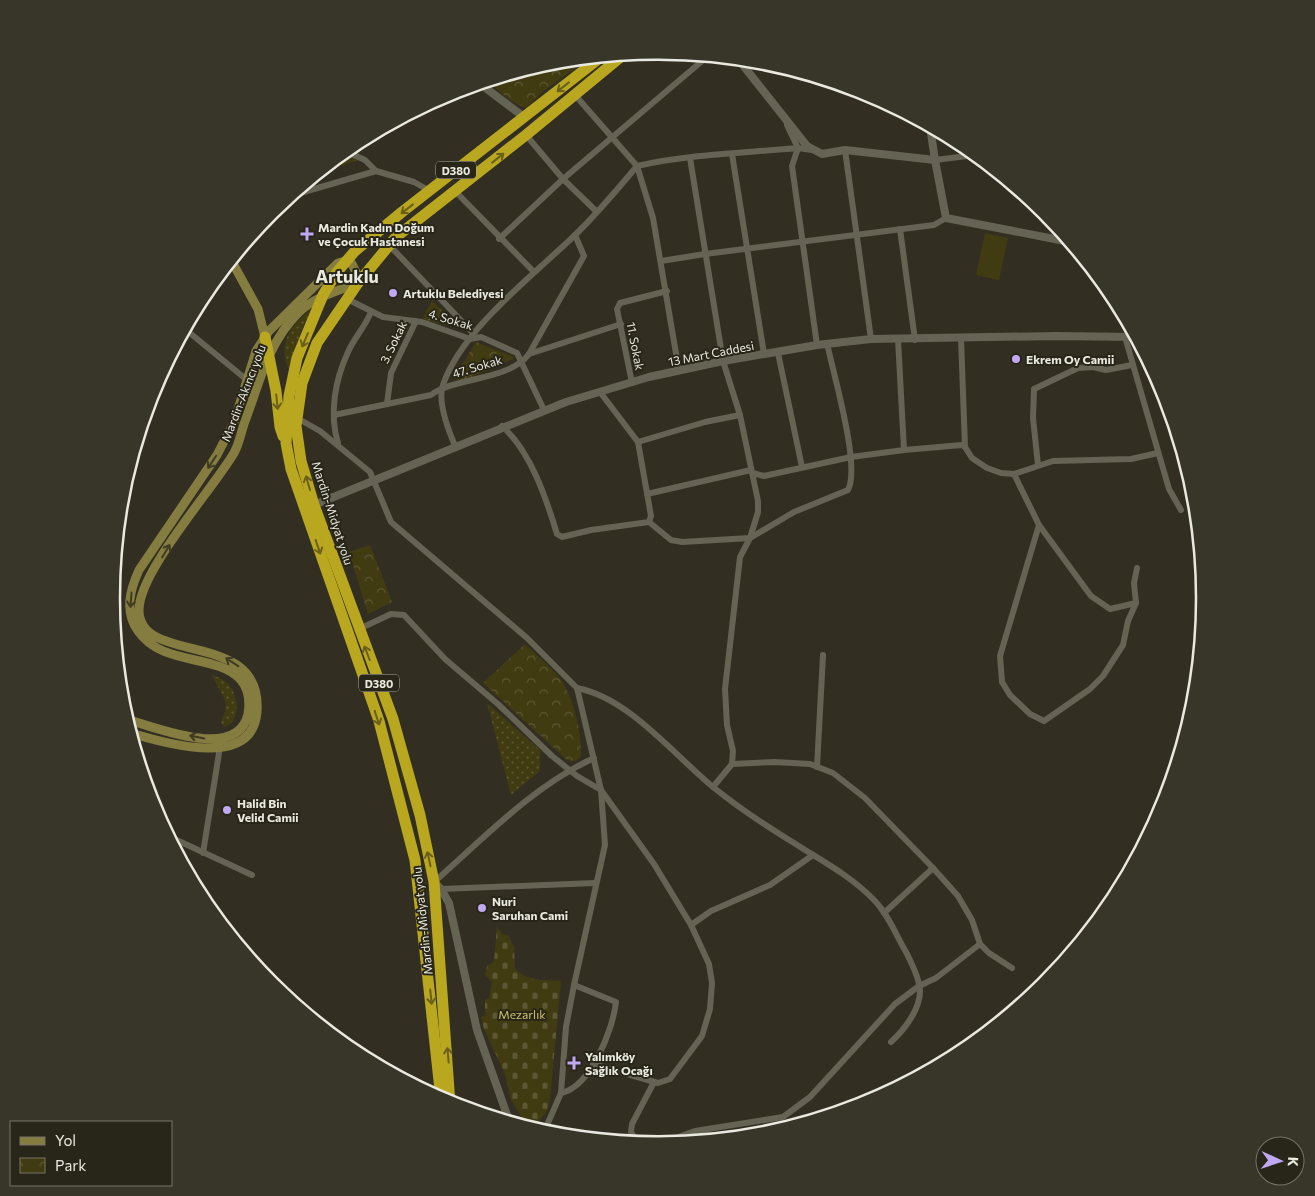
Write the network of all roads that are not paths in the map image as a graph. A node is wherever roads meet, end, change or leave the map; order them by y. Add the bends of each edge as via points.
1 (615, 62) edge
2 (701, 62) edge
3 (591, 64) edge
4 (745, 67) edge
5 (486, 89) edge
6 (575, 95) junction
7 (524, 117) junction
8 (784, 117) junction
9 (526, 135) junction
10 (930, 135) edge
11 (612, 138) junction
12 (798, 148) junction
13 (845, 150) junction
14 (816, 151) junction
15 (732, 154) junction
16 (353, 155) edge
17 (962, 155) edge
18 (690, 158) junction
19 (932, 159) junction
20 (637, 166) junction
21 (376, 171) junction
22 (563, 179) junction
23 (306, 191) edge
24 (430, 191) junction
25 (455, 191) junction
26 (596, 211) junction
27 (946, 218) junction
28 (900, 229) junction
29 (575, 235) junction
30 (856, 235) junction
31 (500, 239) junction
32 (1059, 240) edge
33 (801, 242) junction
34 (389, 245) junction
35 (748, 250) junction
36 (705, 254) junction
37 (661, 261) junction
38 (342, 262) junction
39 (234, 266) edge
40 (534, 272) junction
41 (358, 283) junction
42 (667, 291) junction
43 (324, 295) junction
44 (347, 299) junction
45 (371, 312) junction
46 (416, 321) junction
47 (621, 324) junction
48 (190, 333) edge
49 (472, 336) junction
50 (265, 337) junction
51 (1125, 337) joint
52 (961, 338) junction
53 (871, 339) junction
54 (898, 340) junction
55 (915, 340) junction
56 (827, 343) junction
57 (817, 344) junction
58 (269, 353) junction
59 (778, 353) junction
60 (529, 354) junction
61 (764, 354) junction
62 (723, 361) junction
63 (522, 362) junction
64 (1132, 364) junction
65 (679, 370) junction
66 (247, 380) junction
67 (632, 383) junction
68 (442, 386) junction
69 (600, 392) junction
70 (387, 404) junction
71 (544, 410) junction
72 (334, 415) junction
73 (740, 415) junction
74 (297, 418) junction
75 (502, 426) junction
76 (286, 442) junction
77 (638, 442) junction
78 (338, 444) junction
79 (965, 447) junction
80 (456, 448) junction
81 (904, 450) junction
82 (1158, 453) junction
83 (851, 457) junction
84 (1038, 465) junction
85 (802, 467) junction
86 (752, 471) junction
87 (1014, 474) junction
88 (373, 481) junction
89 (647, 494) junction
90 (314, 504) junction
91 (1181, 510) dead end
92 (649, 522) junction
93 (1039, 525) junction
94 (750, 538) junction
95 (1137, 568) dead end
96 (1136, 603) junction
97 (358, 629) junction
98 (823, 655) dead end
99 (577, 688) junction
100 (134, 721) edge
101 (138, 735) edge
102 (220, 747) junction
103 (594, 758) junction
104 (732, 764) junction
105 (817, 767) junction
106 (568, 770) junction
107 (713, 787) junction
108 (601, 790) junction
109 (177, 840) edge
110 (203, 852) junction
111 (813, 855) junction
112 (932, 868) junction
113 (252, 874) dead end
114 (595, 883) junction
115 (437, 885) junction
116 (884, 913) junction
117 (691, 925) junction
118 (980, 944) junction
119 (1012, 968) dead end
120 (574, 985) junction
121 (919, 986) junction
122 (891, 1042) dead end
123 (593, 1064) junction
124 (654, 1082) junction
125 (440, 1090) edge
126 (561, 1093) junction
127 (449, 1094) edge
128 (507, 1114) edge
129 (547, 1125) edge
130 (633, 1135) edge
131 (683, 1135) edge

1 - 6 highway, Mardin-Midyat yolu / D380
2 - 11 street
3 -> 7 highway, Mardin-Midyat yolu / D380
4 - 8 street
5 - 7 street
6 - 9 highway, Mardin-Midyat yolu / D380
6 - 11 street
7 - 24 highway, Mardin-Midyat yolu / D380
8 - 12 street
8 - 14 street via 807,146
9 - 22 street
25 -> 9 highway, Mardin-Midyat yolu / D380
10 - 19 street
11 - 20 street
11 - 22 street
12 - 14 street
12 - 15 street
12 - 33 street via 792,166
13 - 14 street via 822,154
13 - 19 street
13 - 30 street
15 - 18 street
15 - 35 street
16 - 21 street via 365,160
17 - 19 street
18 - 20 street
18 - 36 street
19 - 27 street
20 - 26 street
20 - 37 street via 653,218
21 - 23 street
21 - 24 street via 414,182
22 - 26 street
22 - 31 street
24 -> 38 highway, Mardin-Midyat yolu / D380
25 - 31 street
25 - 34 highway, Mardin-Midyat yolu / D380
26 - 29 street
27 - 28 street via 934,225
27 - 32 street
28 - 30 street
28 - 55 street
29 - 40 street
29 - 60 street, 47. Sokak via 584,256
30 - 33 street
30 - 53 street
31 - 40 street
33 - 35 street
33 - 57 street
34 - 41 highway, Mardin-Midyat yolu / D380
34 - 49 street
35 - 36 street
35 - 61 street
36 - 37 street
36 - 62 street
37 - 42 street
38 - 41 main road via 356,268
38 - 43 highway, Mardin-Midyat yolu / D380
38 - 50 main road, Mardin-Akıncı yolu
39 - 50 main road via 258,309
40 - 49 street
41 - 43 main road, Mardin-Akıncı yolu
41 - 44 highway, Mardin-Midyat yolu / D380
42 - 47 street, 11. Sokak via 620,303 617,309
42 - 65 street
43 - 58 main road, Mardin-Akıncı yolu via 298,312
43 -> 76 highway, Mardin-Midyat yolu / D380 via 297,358 288,396
44 - 45 street, 4. Sokak
44 - 74 highway, Mardin-Midyat yolu / D380 via 318,343 302,384
45 - 46 street, 4. Sokak via 398,320
45 - 72 street via 341,371 335,391
46 - 49 street, 4. Sokak
46 - 70 street, 3. Sokak via 391,373
47 - 60 street
47 - 67 street, 11. Sokak
48 - 66 street
49 - 63 street, 4. Sokak via 517,353
49 - 68 street
50 - 58 highway
50 - 66 main road, Mardin-Akıncı yolu via 256,352
51 - 52 street, 13 Mart Caddesi
51 - 64 street
52 - 55 street, 13 Mart Caddesi
52 - 79 street
53 - 54 street, 13 Mart Caddesi
53 - 56 street, 13 Mart Caddesi
54 - 55 street, 13 Mart Caddesi
54 - 81 street
56 - 57 street, 13 Mart Caddesi
56 - 83 street
57 - 59 street, 13 Mart Caddesi
58 -> 76 highway via 280,427
102 -> 58 main road, Mardin-Akıncı yolu via 246,736 254,725 256,705 252,683 230,659 178,647 157,637 143,624 139,610 145,586 169,546 234,452
59 - 61 street, 13 Mart Caddesi
59 - 85 street
60 - 63 street, 47. Sokak
61 - 62 street, 13 Mart Caddesi
62 - 65 street, 13 Mart Caddesi
62 - 73 street
63 - 68 street, 47. Sokak via 477,380
63 - 71 street, 4. Sokak
64 - 82 street
64 - 84 street via 1106,370 1078,368 1034,389 1033,418
65 - 67 street, 13 Mart Caddesi
66 -> 100 main road, Mardin-Akıncı yolu via 234,422 217,454 139,570 130,606 133,623 151,645 166,653 227,670 240,680 249,697 247,718 240,731 225,739 206,739
67 - 69 street, 13 Mart Caddesi
68 - 70 street, 47. Sokak via 431,394
68 - 80 street via 446,425
69 - 71 street, 13 Mart Caddesi
69 - 77 street
70 - 72 street, 47. Sokak
71 - 75 street, 13 Mart Caddesi
72 - 78 street
73 - 77 street
73 - 86 street
74 - 78 street
90 -> 74 highway, Mardin-Midyat yolu / D380 via 301,461
75 - 80 street, 13 Mart Caddesi
75 - 92 street via 511,434 542,488 557,534 562,537
76 -> 125 highway, Mardin-Midyat yolu / D380 via 291,469 379,722 416,860
77 - 89 street
78 - 88 street via 370,472
79 - 81 street
79 - 87 street via 972,458 986,468
80 - 88 street, 13 Mart Caddesi
81 - 83 street
82 - 84 street via 1131,459
82 - 91 street via 1169,489
83 - 85 street
83 - 94 street via 852,483 848,490 794,512
84 - 87 street
85 - 86 street via 764,476
86 - 89 street
86 - 94 street via 758,501
87 - 93 street
88 - 90 street, 13 Mart Caddesi
88 - 99 street via 391,522 527,638
89 - 92 street
90 - 97 highway, Mardin-Midyat yolu / D380
92 - 94 street via 671,540 682,542
93 - 96 street via 1091,596 1110,609
93 - 96 street via 1000,656 1002,682 1010,695 1030,714 1044,720 1090,689 1103,676 1123,645
94 - 104 street via 740,557 725,689 727,725 734,751
95 - 96 street via 1134,583
97 - 106 street via 391,614 404,615 446,659
115 -> 97 highway, Mardin-Midyat yolu / D380 via 393,719
98 - 105 street
99 - 103 street
99 - 107 street via 598,692 646,726
101 - 102 main road, Mardin-Akıncı yolu via 190,749
102 - 110 street
103 - 106 street
103 - 108 street
104 - 105 street via 775,762
104 - 107 street
105 - 112 street via 833,773 866,798
106 - 108 street
106 - 115 street via 539,791
107 - 111 street via 770,829
108 - 114 street via 604,845
108 - 117 street via 654,864
109 - 110 street
110 - 113 street
111 - 116 street via 836,868 874,900
111 - 117 street via 770,885 711,910
112 - 116 street
112 - 118 street via 958,896 972,920
114 - 115 street
114 - 120 street
127 -> 115 highway, Mardin-Midyat yolu / D380
115 - 128 street via 449,903 477,1030
116 - 121 street via 910,961
117 - 124 street via 709,964 712,983 710,1009 702,1036 684,1061 670,1079
118 - 119 street
118 - 121 street via 936,978
120 - 123 street via 616,1002 601,1052
120 - 126 street via 566,1027
121 - 122 street via 917,1004 904,1030
121 - 131 street via 895,1004 810,1097 782,1117
123 - 124 street
123 - 126 street via 580,1081
124 - 130 street via 632,1124
126 - 129 street

